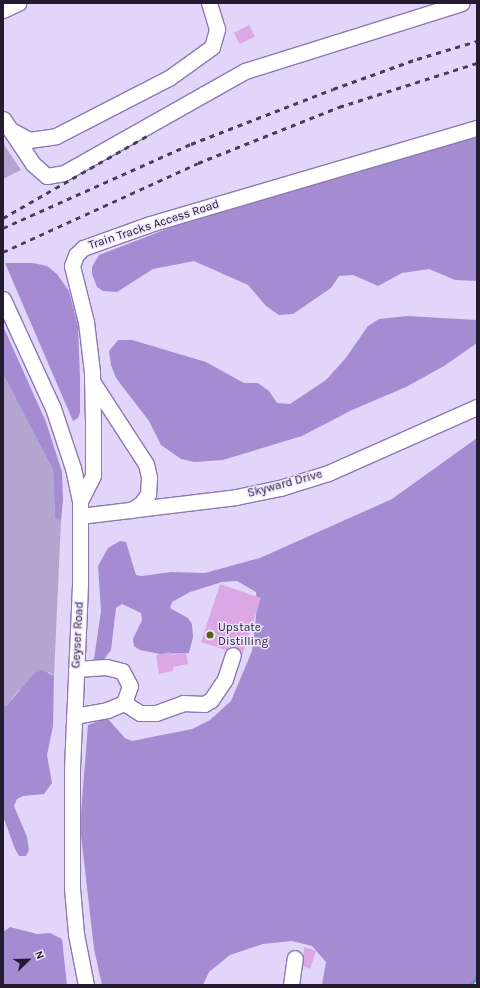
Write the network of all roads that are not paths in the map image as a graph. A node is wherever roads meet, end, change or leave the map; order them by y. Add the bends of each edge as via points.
1 (18, 3) edge
2 (209, 3) edge
3 (462, 3) edge
4 (3, 10) edge
5 (7, 124) edge
6 (477, 128) edge
7 (3, 299) edge
8 (92, 381) junction
9 (477, 407) edge
10 (80, 509) junction
11 (131, 510) junction
12 (233, 655) dead end
13 (76, 669) junction
14 (124, 703) junction
15 (74, 716) junction
16 (295, 958) dead end
17 (86, 985) edge
18 (291, 985) edge

1 - 4 street
2 - 5 street via 217,29 212,47 169,78 56,136 29,140
3 - 5 street via 245,71 64,173 47,176 33,164
6 - 8 street, Train Tracks Access Road via 150,224 83,248 76,254 72,266 86,322
7 - 10 street, Geyser Road via 53,408 74,468
8 - 10 street, Train Tracks Access Road via 93,476
8 - 11 street via 146,464 149,477 148,494 141,504
9 - 11 street, Skyward Drive via 328,473 280,488 236,497
10 - 11 street, Skyward Drive
10 - 13 street, Geyser Road
12 - 14 street via 225,679 212,700 204,704 183,703 156,713 140,713
13 - 14 street via 106,667 122,671 130,686
13 - 15 street, Geyser Road
14 - 15 street via 107,710
15 - 17 street, Geyser Road via 72,888 76,934
16 - 18 street

